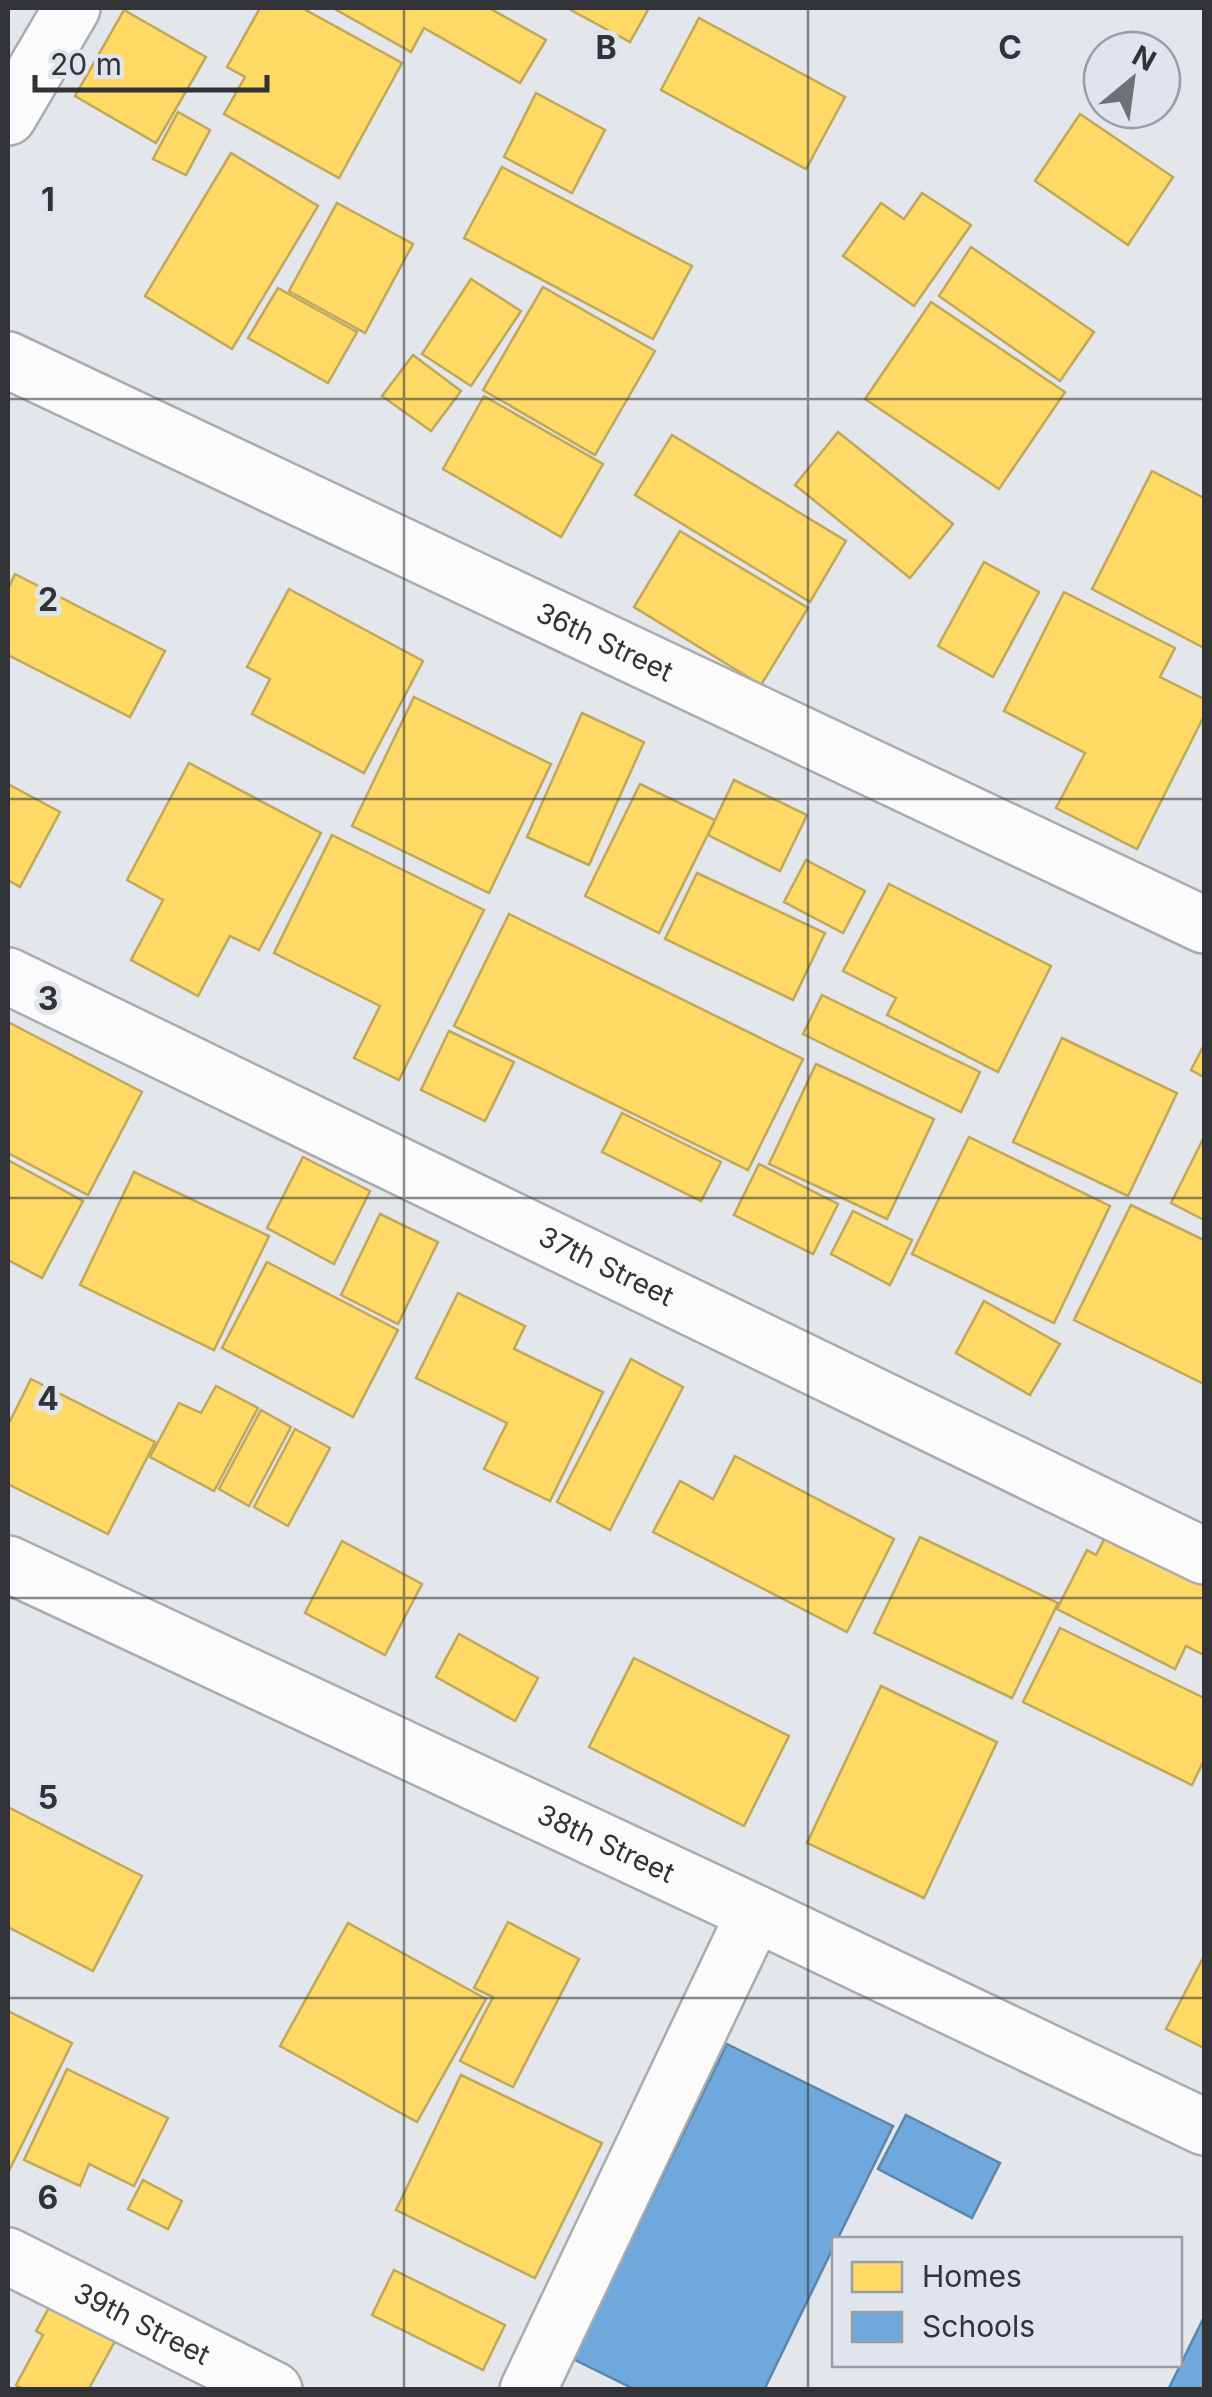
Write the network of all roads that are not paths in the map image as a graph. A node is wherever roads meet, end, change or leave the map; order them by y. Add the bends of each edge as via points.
1 (72, 8) edge
2 (8, 117) edge
3 (8, 360) edge
4 (1204, 924) edge
5 (8, 976) edge
6 (1204, 1556) edge
7 (8, 1564) edge
8 (755, 1913) junction
9 (1204, 2126) edge
10 (8, 2256) edge
11 (274, 2390) edge
12 (528, 2390) edge

1 - 2 street
3 - 4 street, 36th Street
5 - 6 street, 37th Street
7 - 8 street, 38th Street
8 - 9 street, 38th Street
8 - 12 street
10 - 11 street, 39th Street

